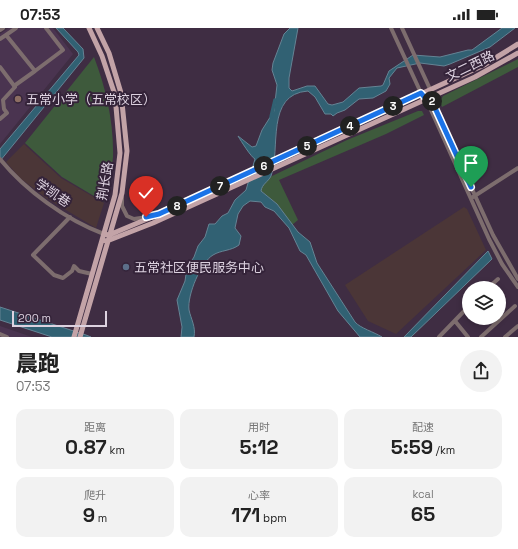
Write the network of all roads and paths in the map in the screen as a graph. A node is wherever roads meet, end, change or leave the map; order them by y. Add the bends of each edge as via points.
1 (3, 28) edge
2 (16, 28) edge
3 (46, 28) edge
4 (89, 28) edge
5 (97, 28) edge
6 (391, 28) edge
7 (402, 28) edge
8 (0, 30) edge
9 (6, 35) junction
10 (0, 39) edge
11 (518, 44) edge
12 (518, 53) edge
13 (0, 67) edge
14 (35, 71) junction
15 (14, 86) junction
16 (430, 90) junction
17 (421, 93) junction
18 (428, 98) junction
19 (0, 119) edge
20 (0, 159) edge
21 (518, 168) edge
22 (122, 190) junction
23 (473, 197) junction
24 (159, 214) junction
25 (70, 217) junction
26 (106, 234) junction
27 (105, 240) junction
28 (92, 274) junction
29 (518, 279) edge
30 (518, 287) edge
31 (515, 306) dead end
32 (462, 313) edge
33 (454, 321) junction
34 (518, 326) edge
35 (79, 329) junction
36 (0, 334) edge
37 (7, 337) edge
38 (74, 337) edge
39 (80, 337) edge
40 (439, 337) edge
41 (468, 337) edge
42 (481, 337) edge
43 (505, 337) edge

1 - 8 street
2 - 9 street
3 - 14 street via 63,50
4 - 26 main road, 荆长路 via 115,95 120,139 117,182
5 - 22 main road, 荆长路 via 114,68 124,108 127,151
6 - 17 street
7 - 16 street
9 - 10 street
9 - 14 street
11 - 16 main road, 文二西路 via 484,65
12 - 18 main road, 文二西路 via 475,77
13 - 15 street
14 - 15 street
15 - 19 street via 14,90 3,100 7,113
16 - 17 main road, 文二西路
16 - 18 street
17 - 18 street
17 - 24 main road, 文二西路
18 - 23 street
18 - 27 main road, 文二西路 via 153,223
20 - 25 street, 学凯巷 via 17,179 44,202
21 - 23 street
22 - 24 street via 122,206 127,216 134,219
22 - 26 main road, 荆长路
23 - 29 street
23 - 30 street via 495,251
24 - 26 main road, 文二西路
25 - 26 street, 学凯巷
25 - 28 street via 33,255 54,275 63,278 74,266
26 - 27 main road, 荆长路
27 - 28 main road, 荆长路
27 - 35 main road, 荆长路
28 - 35 main road, 荆长路
31 - 42 street
32 - 33 street
33 - 40 street
33 - 41 street
34 - 43 street
35 - 38 main road, 荆长路
35 - 39 main road, 荆长路
36 - 37 street

